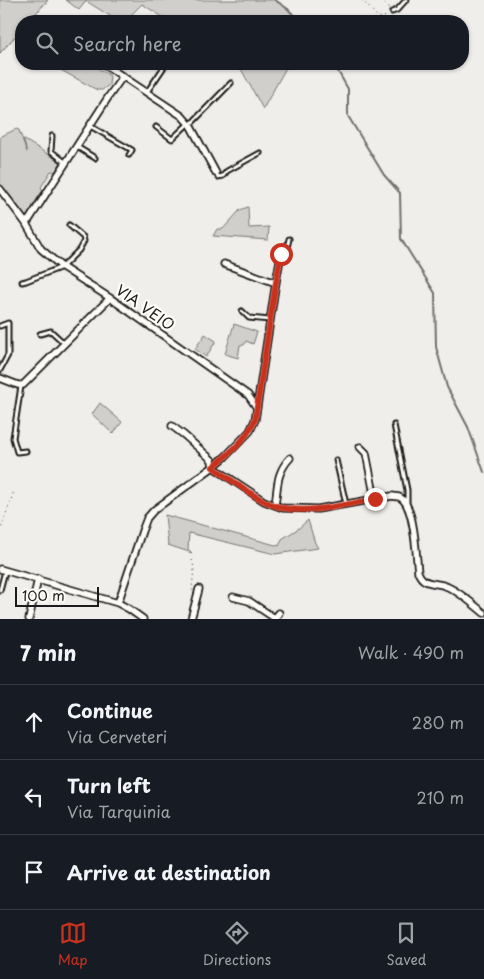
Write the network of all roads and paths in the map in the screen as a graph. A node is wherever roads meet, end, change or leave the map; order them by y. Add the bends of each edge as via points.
1 (48, 0) edge
2 (362, 0) edge
3 (382, 0) edge
4 (406, 0) edge
5 (392, 12) junction
6 (34, 15) edge
7 (376, 15) edge
8 (387, 15) edge
9 (15, 37) edge
10 (0, 53) edge
11 (114, 70) edge
12 (162, 70) edge
13 (123, 76) junction
14 (231, 83) dead end
15 (147, 92) junction
16 (190, 124) junction
17 (89, 126) junction
18 (156, 127) dead end
19 (52, 136) dead end
20 (76, 146) junction
21 (260, 153) dead end
22 (129, 155) dead end
23 (95, 158) dead end
24 (66, 162) junction
25 (216, 173) joint
26 (0, 189) edge
27 (25, 222) junction
28 (68, 225) dead end
29 (289, 239) dead end
30 (281, 254) joint
31 (224, 264) dead end
32 (62, 268) junction
33 (22, 282) dead end
34 (276, 283) junction
35 (110, 298) junction
36 (242, 311) dead end
37 (270, 320) junction
38 (0, 326) edge
39 (40, 334) dead end
40 (64, 343) junction
41 (0, 370) edge
42 (0, 378) edge
43 (21, 385) junction
44 (257, 408) junction
45 (394, 425) dead end
46 (172, 426) dead end
47 (360, 447) dead end
48 (26, 451) dead end
49 (290, 458) dead end
50 (336, 460) dead end
51 (213, 467) junction
52 (14, 491) dead end
53 (375, 499) junction
54 (407, 503) junction
55 (346, 504) junction
56 (275, 505) junction
57 (0, 532) edge
58 (192, 560) dead end
59 (3, 570) edge
60 (38, 579) junction
61 (199, 589) dead end
62 (0, 590) edge
63 (197, 597) junction
64 (233, 597) dead end
65 (118, 603) junction
66 (279, 613) dead end
67 (484, 613) edge
68 (29, 619) edge
69 (143, 619) edge
70 (191, 619) edge
71 (275, 619) edge

1 - 6 path
2 - 7 path
3 - 5 path
4 - 5 lane
5 - 8 path
9 - 10 path
11 - 13 street
12 - 15 lane
13 - 15 street
13 - 17 street
14 - 16 lane
15 - 16 street
16 - 18 lane via 172,139
16 - 25 street
17 - 20 street
17 - 22 lane via 132,150
19 - 24 lane via 51,151
20 - 23 lane
20 - 24 street
21 - 25 lane via 223,176 218,177
24 - 27 street
26 - 27 street, VIA VEIO
27 - 32 street, VIA VEIO via 41,249
28 - 32 lane via 84,237 84,241
29 - 30 lane via 286,252
30 - 34 street
31 - 34 street
32 - 33 lane
32 - 35 street, VIA VEIO
34 - 37 street
35 - 40 street
35 - 44 street, VIA VEIO via 248,395
36 - 37 lane via 249,318
37 - 44 street
38 - 41 lane via 8,324 8,355
39 - 40 lane via 51,331
40 - 43 street
42 - 43 street
43 - 48 lane via 13,438 17,452
44 - 51 street via 250,431
45 - 54 lane
46 - 51 street via 212,460
47 - 53 street via 366,453
49 - 56 street via 280,470
50 - 55 lane
51 - 56 street
51 - 65 street via 147,518
52 - 57 path
53 - 54 street via 392,496
53 - 55 street
54 - 67 street via 421,578 453,589
55 - 56 street via 302,510
58 - 63 path via 192,589
59 - 60 street
59 - 62 lane
60 - 65 street
60 - 68 street
61 - 63 street
63 - 70 street
64 - 71 street via 253,603
65 - 69 street
66 - 71 street

